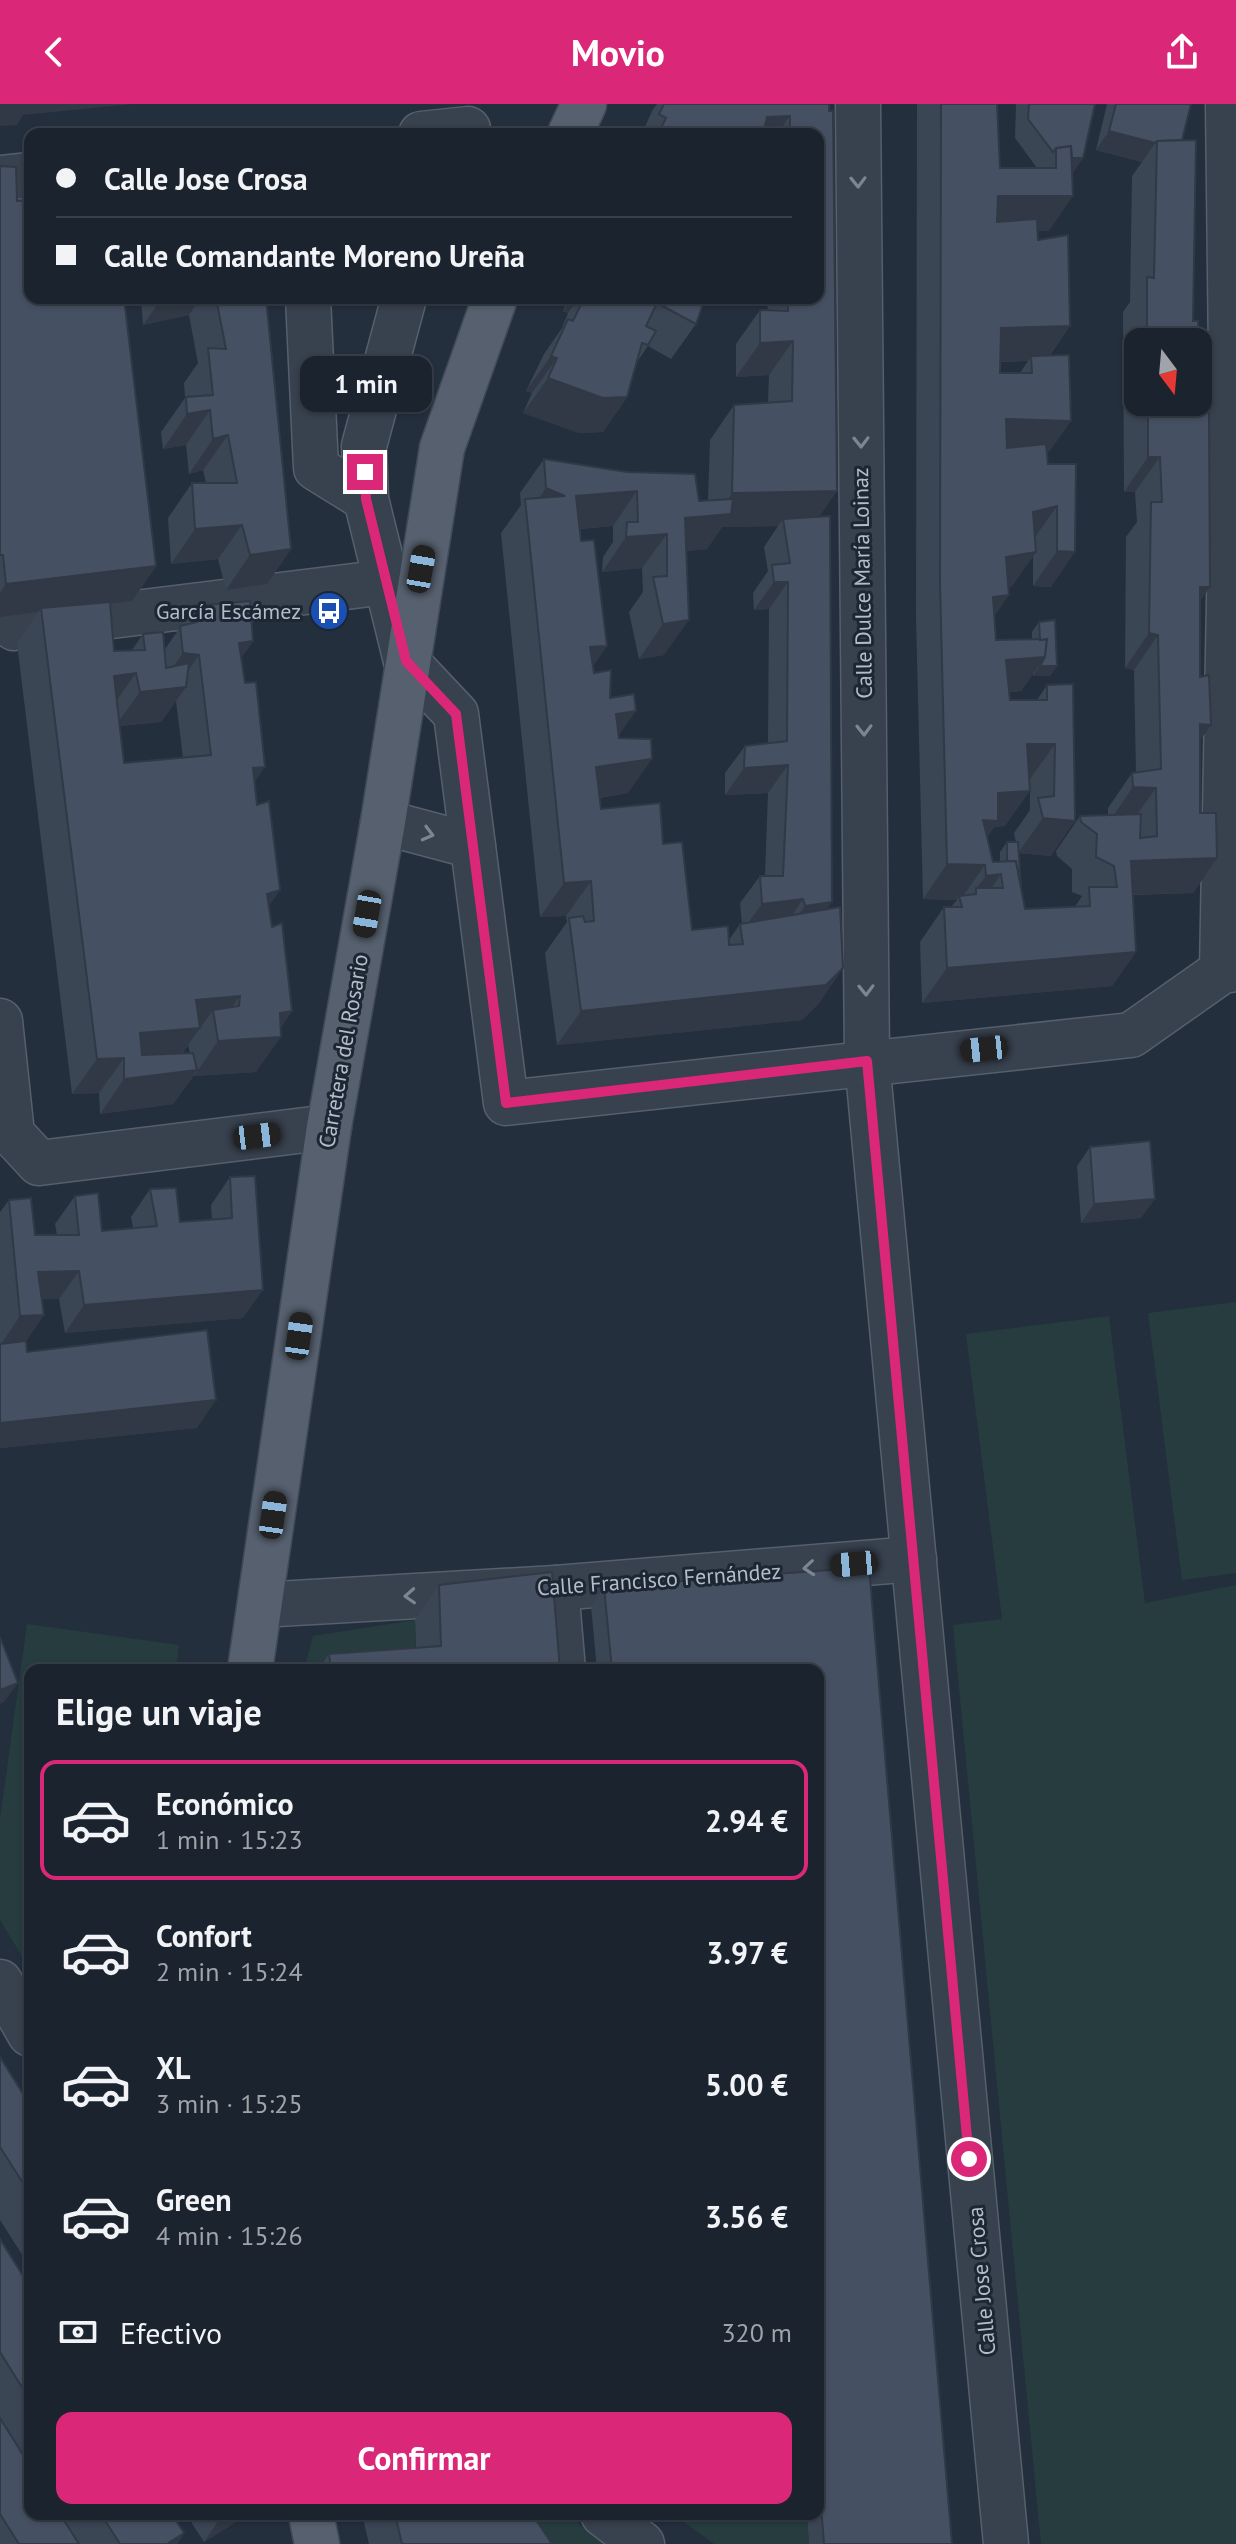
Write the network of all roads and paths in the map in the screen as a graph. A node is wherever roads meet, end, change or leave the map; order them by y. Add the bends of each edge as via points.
1 (584, 104) edge
2 (858, 104) edge
3 (1228, 104) edge
4 (468, 122) edge
5 (444, 128) edge
6 (573, 128) edge
7 (24, 176) edge
8 (0, 178) edge
9 (308, 304) edge
10 (402, 304) edge
11 (493, 304) edge
12 (1234, 442) edge
13 (366, 499) junction
14 (386, 582) junction
15 (14, 628) dead end
16 (406, 661) junction
17 (383, 822) junction
18 (473, 846) junction
19 (1229, 970) edge
20 (0, 1021) edge
21 (867, 1061) junction
22 (329, 1127) junction
23 (914, 1559) junction
24 (556, 1588) junction
25 (260, 1605) junction
26 (251, 1664) edge
27 (562, 1664) edge
28 (0, 1982) edge
29 (24, 2024) edge
30 (312, 2520) edge
31 (317, 2544) edge
32 (1006, 2544) edge

1 - 6 main road
2 -> 21 street, Calle Dulce María Loinaz
3 - 12 street
4 - 5 street
7 - 8 street
9 - 13 street via 316,468
10 - 13 street via 364,446
11 - 16 main road, Carretera del Rosario via 442,448
12 - 19 street
13 - 14 street
14 - 15 street
14 - 16 street
16 - 17 main road, Carretera del Rosario
16 - 18 street via 456,714
17 -> 18 street
17 - 22 main road, Carretera del Rosario
18 - 21 street via 506,1103
19 - 21 street via 1131,1035
20 - 22 street via 12,1134 39,1163
21 - 23 street, Calle Jose Crosa
22 - 25 main road, Carretera del Rosario
23 -> 24 street, Calle Francisco Fernández
23 - 32 street, Calle Jose Crosa
24 -> 25 street, Calle Francisco Fernández
24 - 27 street
25 - 26 main road, Carretera del Rosario
28 - 29 street
30 - 31 main road

